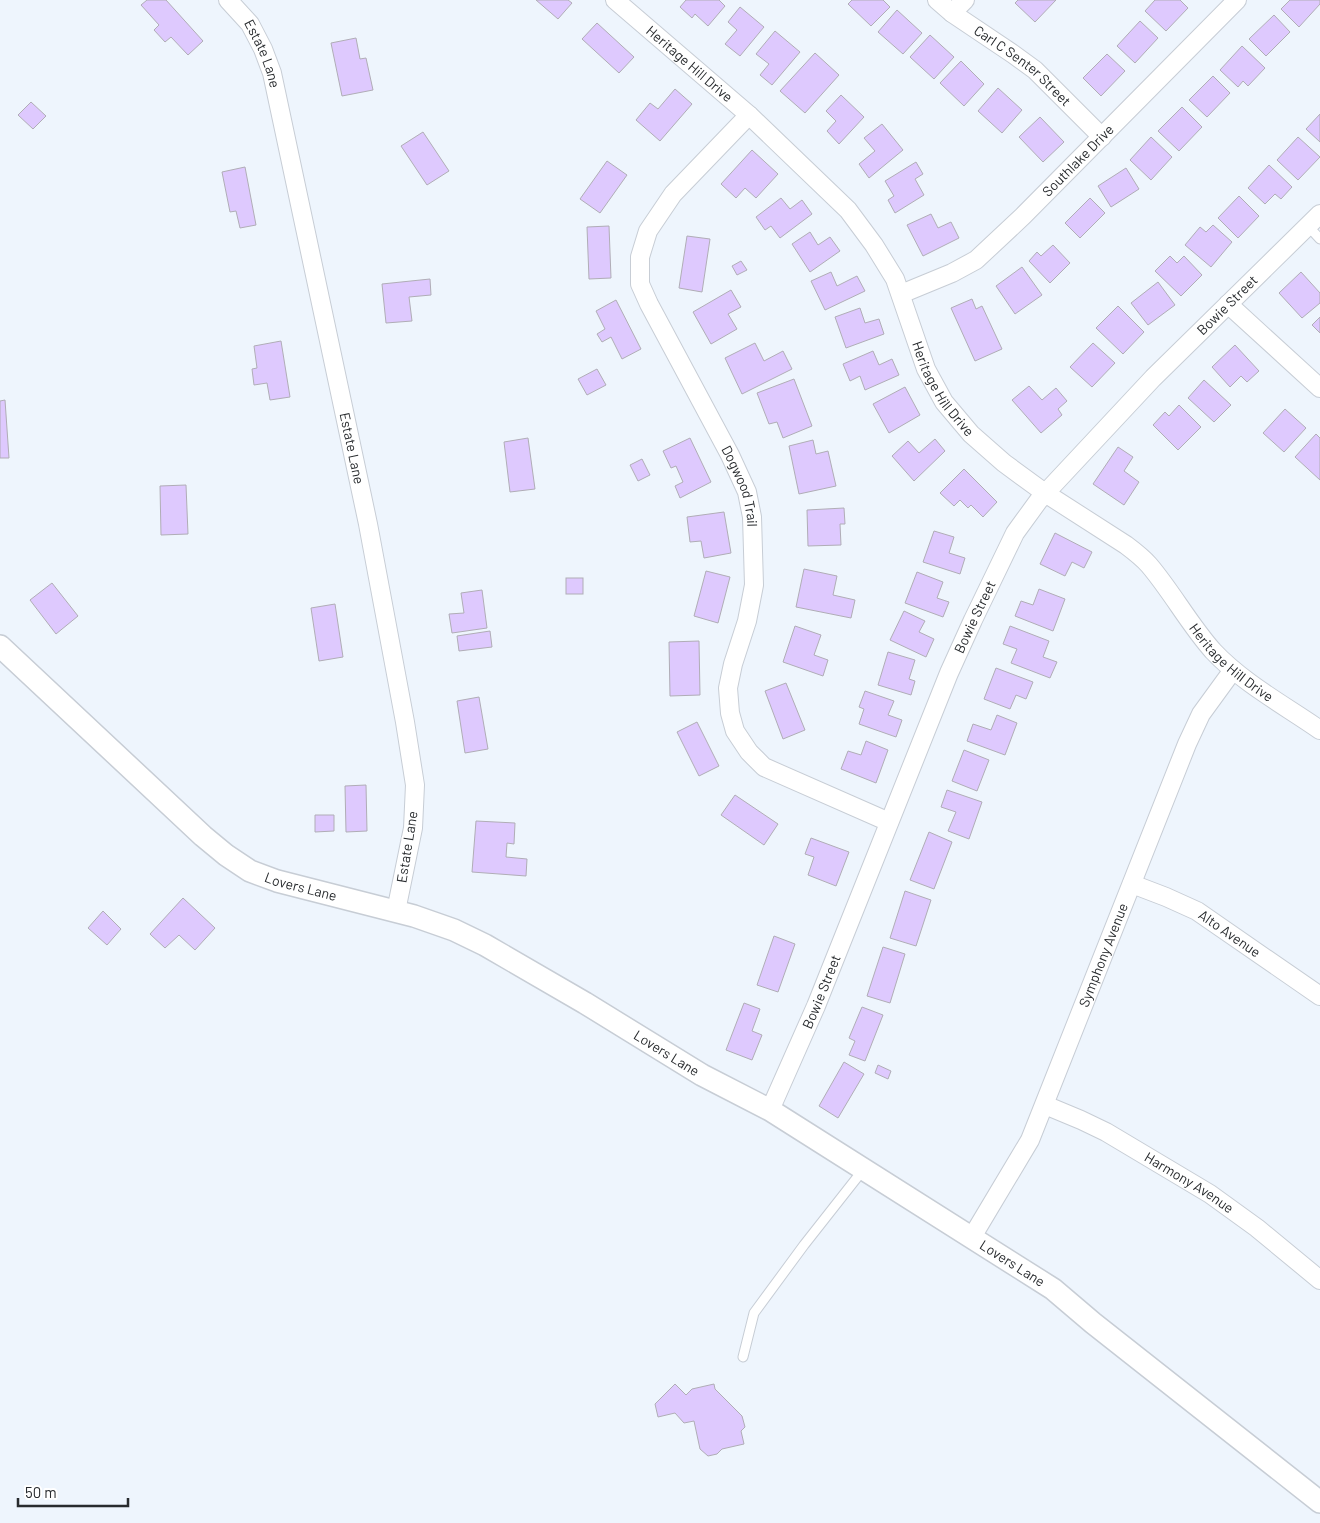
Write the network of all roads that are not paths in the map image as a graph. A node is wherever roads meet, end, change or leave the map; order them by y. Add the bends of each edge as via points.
1 (228, 0) edge
2 (615, 0) edge
3 (937, 0) edge
4 (965, 0) edge
5 (1237, 0) edge
6 (952, 13) junction
7 (749, 115) junction
8 (1102, 137) junction
9 (1316, 226) edge
10 (901, 294) junction
11 (1228, 304) junction
12 (1320, 388) edge
13 (1045, 493) junction
14 (0, 646) edge
15 (1233, 670) junction
16 (1320, 730) edge
17 (889, 822) junction
18 (1132, 884) junction
19 (396, 911) junction
20 (1320, 996) edge
21 (1045, 1105) junction
22 (770, 1110) junction
23 (863, 1170) junction
24 (972, 1238) junction
25 (1320, 1280) edge
26 (743, 1357) dead end
27 (1320, 1502) edge

1 - 19 street, Estate Lane via 250,24 272,73 389,637 415,785 413,828
2 - 7 street, Heritage Hill Drive
3 - 6 street, Carl C Senter Street
4 - 6 street
5 - 8 street, Southlake Drive
6 - 8 street, Carl C Senter Street via 1035,70
7 - 10 street, Heritage Hill Drive via 848,210 874,245
7 - 17 street, Dogwood Trail via 673,194 648,232 640,257 640,284 730,455 746,492 752,517 754,585 728,688 735,731 749,752 764,766
8 - 10 street, Southlake Drive via 976,260
9 - 11 street, Bowie Street
10 - 13 street, Heritage Hill Drive via 926,369 944,402 971,434
11 - 12 street
11 - 13 street, Bowie Street
13 - 15 street, Heritage Hill Drive via 1138,555 1158,576 1211,649
13 - 17 street, Bowie Street via 1015,533 973,620
14 - 19 street, Lovers Lane via 226,855 250,871 277,880
15 - 16 street, Heritage Hill Drive
15 - 18 street, Symphony Avenue via 1194,728
17 - 22 street, Bowie Street via 816,1006
18 - 20 street, Alto Avenue via 1197,911
18 - 21 street, Symphony Avenue
19 - 22 street, Lovers Lane via 454,930 485,945 702,1075
21 - 24 street, Symphony Avenue via 1024,1152
21 - 25 street, Harmony Avenue via 1106,1132 1210,1194
22 - 23 street, Lovers Lane
23 - 24 street, Lovers Lane
23 - 26 lane via 754,1313
24 - 27 street, Lovers Lane via 1053,1289

